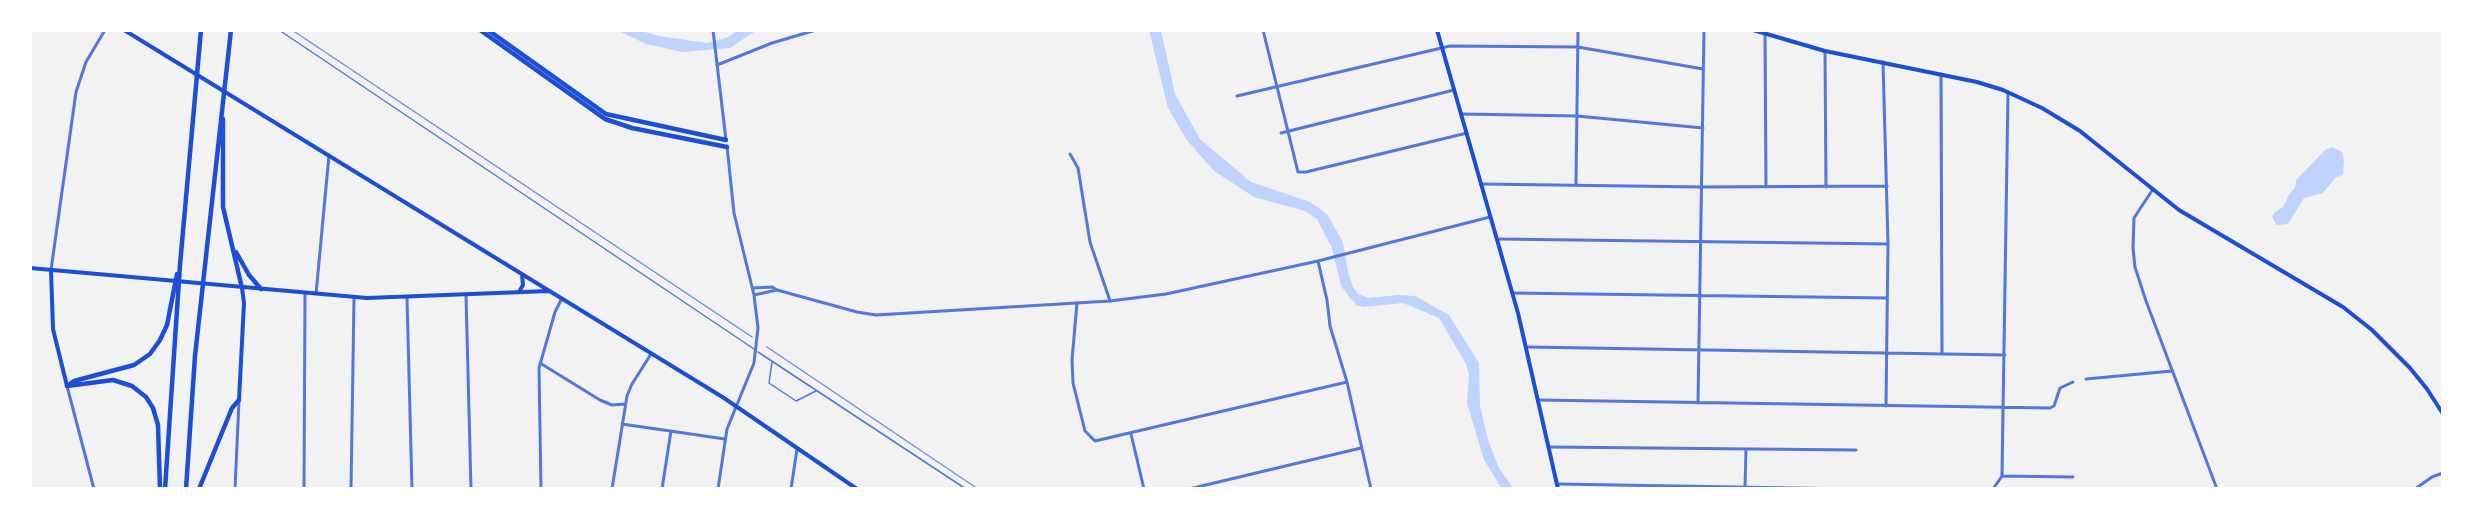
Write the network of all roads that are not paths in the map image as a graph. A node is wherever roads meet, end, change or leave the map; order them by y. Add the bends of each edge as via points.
1 (105, 30) edge
2 (124, 30) edge
3 (201, 30) edge
4 (231, 30) edge
5 (279, 30) edge
6 (480, 30) edge
7 (488, 30) edge
8 (816, 30) edge
9 (1263, 30) edge
10 (1437, 30) edge
11 (1578, 30) edge
12 (1704, 30) edge
13 (1753, 30) edge
14 (713, 31) edge
15 (1765, 34) junction
16 (1442, 47) junction
17 (1578, 47) junction
18 (1825, 51) junction
19 (1883, 62) junction
20 (717, 65) junction
21 (1703, 69) junction
22 (1941, 74) junction
23 (1277, 87) junction
24 (1454, 90) junction
25 (2008, 92) junction
26 (1237, 96) dead end
27 (1461, 114) junction
28 (1577, 116) junction
29 (222, 126) junction
30 (1703, 128) junction
31 (1287, 132) junction
32 (1281, 133) dead end
33 (1467, 133) junction
34 (726, 140) junction
35 (727, 147) junction
36 (1070, 154) dead end
37 (329, 155) junction
38 (1481, 184) junction
39 (1576, 185) junction
40 (1887, 186) junction
41 (1702, 187) junction
42 (1766, 187) junction
43 (1826, 187) junction
44 (2153, 189) junction
45 (1490, 217) junction
46 (1497, 239) junction
47 (230, 240) junction
48 (1701, 242) junction
49 (1888, 244) junction
50 (1318, 261) junction
51 (180, 265) junction
52 (30, 268) edge
53 (51, 270) junction
54 (522, 274) junction
55 (242, 288) junction
56 (753, 288) junction
57 (261, 289) junction
58 (777, 290) junction
59 (549, 291) junction
60 (519, 292) junction
61 (305, 293) junction
62 (1512, 293) junction
63 (315, 294) junction
64 (466, 295) junction
65 (754, 295) junction
66 (1700, 296) junction
67 (354, 297) junction
68 (407, 297) junction
69 (562, 298) junction
70 (1887, 298) junction
71 (1110, 301) junction
72 (1077, 303) junction
73 (1527, 346) junction
74 (1699, 349) junction
75 (1886, 352) junction
76 (1942, 352) junction
77 (651, 354) junction
78 (2005, 355) junction
79 (772, 361) junction
80 (540, 363) junction
81 (2172, 371) junction
82 (2086, 379) dead end
83 (1347, 382) junction
84 (2073, 382) dead end
85 (67, 386) junction
86 (817, 390) junction
87 (239, 400) junction
88 (1539, 400) junction
89 (1698, 403) junction
90 (625, 404) junction
91 (1886, 405) junction
92 (734, 406) junction
93 (2004, 408) junction
94 (2443, 414) edge
95 (622, 424) junction
96 (671, 431) junction
97 (1131, 434) junction
98 (725, 439) junction
99 (1549, 447) junction
100 (1361, 448) junction
101 (797, 449) junction
102 (1746, 450) junction
103 (1856, 450) dead end
104 (2443, 473) edge
105 (2002, 476) junction
106 (2073, 477) dead end
107 (1558, 487) edge
108 (1745, 487) junction
109 (94, 489) edge
110 (160, 489) edge
111 (165, 489) edge
112 (186, 489) edge
113 (199, 489) edge
114 (235, 489) edge
115 (304, 489) edge
116 (351, 489) edge
117 (412, 489) edge
118 (471, 489) edge
119 (541, 489) edge
120 (612, 489) edge
121 (662, 489) edge
122 (718, 489) edge
123 (791, 489) edge
124 (857, 489) edge
125 (966, 489) edge
126 (1144, 489) edge
127 (1189, 489) edge
128 (1371, 489) edge
129 (1854, 489) edge
130 (1992, 489) edge
131 (2217, 489) edge
132 (2415, 489) edge

1 - 53 street via 86,62 76,92
2 - 37 main road
3 - 51 highway
4 - 29 highway
5 - 79 lane
6 - 35 highway via 602,118
7 - 34 highway via 606,114
8 - 20 street
9 - 23 street
10 - 16 main road
11 - 17 street
12 - 21 street
13 - 15 main road
14 - 20 street
15 - 18 main road
15 - 42 street
16 - 17 street
16 - 23 street
16 - 24 main road
17 - 21 street
17 - 28 street
18 - 19 main road
18 - 43 street
19 - 22 main road
19 - 40 street
20 - 34 street
21 - 30 street
22 - 25 main road
22 - 76 street
23 - 26 street
23 - 31 street
24 - 27 main road
24 - 31 street
25 - 44 main road via 2071,125
25 - 78 street
27 - 28 street
27 - 33 main road
28 - 30 street
28 - 39 street
29 - 47 highway via 222,193
29 - 112 highway via 195,356
30 - 41 street
31 - 32 street
31 - 33 street via 1298,172
33 - 38 main road
34 - 35 street
35 - 56 street via 734,213
36 - 71 street via 1078,168 1090,242
37 - 54 main road
37 - 63 street
38 - 39 street
38 - 45 main road
39 - 41 street
40 - 43 street
40 - 49 street
41 - 42 street
41 - 48 street
42 - 43 street
44 - 81 street via 2134,218 2133,248 2140,284
44 - 94 main road via 2179,210 2343,307 2403,361
45 - 46 main road
45 - 50 street
46 - 48 street
46 - 62 main road
47 - 55 highway
47 - 57 highway
48 - 49 street
48 - 66 street
49 - 70 street
50 - 71 street via 1166,294
50 - 83 street via 1330,326
51 - 85 highway via 167,325 152,352 134,365
51 - 111 highway
52 - 53 main road
53 - 55 main road
53 - 85 main road via 53,329
54 - 59 main road
54 - 60 main road
55 - 57 main road
55 - 87 main road
56 - 58 street
56 - 65 street
57 - 61 main road
58 - 65 street
58 - 72 street via 876,315
59 - 60 main road
59 - 69 main road
60 - 64 main road
61 - 63 main road
61 - 115 street
62 - 66 street
62 - 73 main road
63 - 67 main road
64 - 68 main road
64 - 118 street
65 - 92 street via 758,328 754,363
66 - 70 street
66 - 74 street
67 - 68 main road
67 - 116 street
68 - 117 street
69 - 77 main road
69 - 80 street
70 - 75 street
71 - 72 street
72 - 97 street via 1072,372 1085,431 1095,441
73 - 74 street
73 - 88 main road
74 - 75 street
74 - 89 street
75 - 76 street
75 - 91 street
76 - 78 street
77 - 90 street via 632,384
77 - 92 main road
78 - 93 street
79 - 86 lane
79 - 86 lane via 772,386 796,401
80 - 90 street via 600,400 612,405
80 - 119 street
81 - 82 street
81 - 131 street
83 - 97 street
83 - 100 street
84 - 93 street via 2064,384 2050,408
85 - 109 street
85 - 110 highway via 113,380 134,387 146,397 158,425
86 - 125 lane
87 - 113 highway via 232,408
87 - 114 street
88 - 89 street
88 - 99 main road
89 - 91 street
90 - 95 street
91 - 93 street
92 - 98 street
92 - 101 main road
93 - 105 street
95 - 96 street
95 - 120 street
96 - 98 street
96 - 121 street
97 - 126 street
98 - 122 street
99 - 102 street
99 - 107 main road
100 - 127 street
100 - 128 street
101 - 123 street
101 - 124 main road
102 - 103 street
102 - 108 street
104 - 132 street
105 - 106 street
105 - 130 street
107 - 108 street
108 - 129 street

